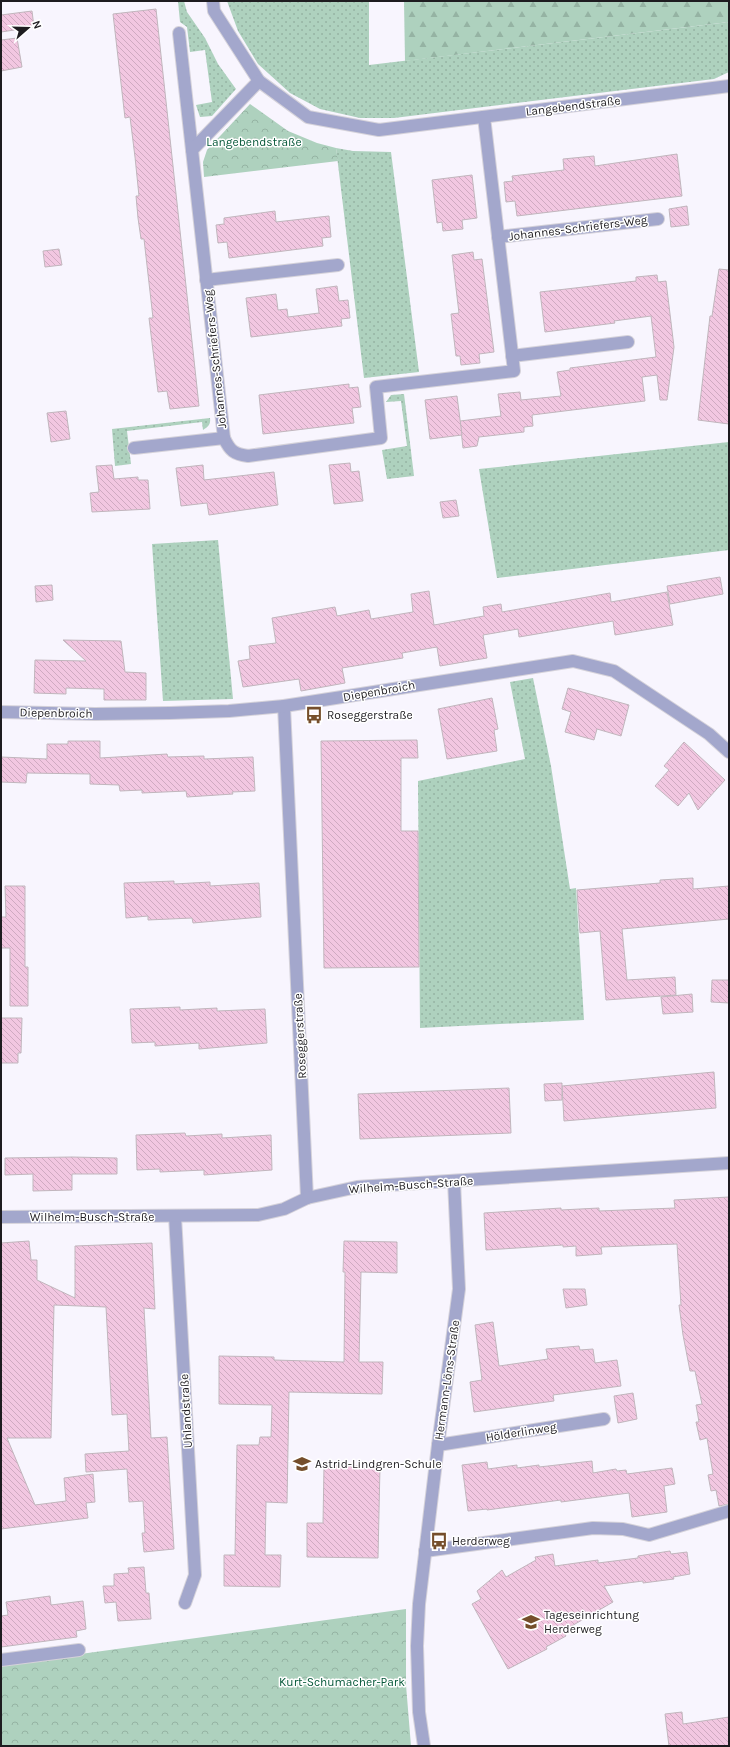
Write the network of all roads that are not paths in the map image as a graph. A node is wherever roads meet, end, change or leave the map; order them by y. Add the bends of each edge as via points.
1 (213, 1) edge
2 (179, 33) dead end
3 (259, 81) junction
4 (729, 86) edge
5 (484, 117) junction
6 (192, 150) junction
7 (658, 219) dead end
8 (498, 237) junction
9 (338, 265) dead end
10 (206, 280) junction
11 (628, 342) dead end
12 (512, 356) junction
13 (224, 438) junction
14 (134, 448) dead end
15 (284, 706) junction
16 (1, 712) edge
17 (729, 752) edge
18 (729, 1162) edge
19 (454, 1181) junction
20 (307, 1198) junction
21 (175, 1216) junction
22 (1, 1218) edge
23 (604, 1419) dead end
24 (438, 1445) junction
25 (729, 1511) edge
26 (425, 1551) junction
27 (185, 1603) dead end
28 (79, 1650) dead end
29 (1, 1660) edge
30 (424, 1746) edge

1 - 3 street, Langebendstraße via 214,11
2 - 6 street, Johannes-Schriefers-Weg
3 - 5 street, Langebendstraße via 308,117 379,130
3 - 6 street
4 - 5 street, Langebendstraße
5 - 8 street, Johannes-Schriefers-Weg
6 - 10 street, Johannes-Schriefers-Weg
7 - 8 street, Johannes-Schriefers-Weg
8 - 12 street, Johannes-Schriefers-Weg
9 - 10 street, Johannes-Schriefers-Weg
10 - 13 street, Johannes-Schriefers-Weg
11 - 12 street
12 - 13 street, Johannes-Schriefers-Weg via 514,372 376,387 381,438 248,456 239,455 229,448
13 - 14 street, Johannes-Schriefers-Weg
15 - 16 street, Diepenbroich via 170,713
15 - 17 street, Diepenbroich via 573,661 614,671 709,734
15 - 20 street, Roseggerstraße
18 - 19 street, Wilhelm-Busch-Straße
19 - 20 street, Wilhelm-Busch-Straße via 357,1187
19 - 24 street, Hermann-Löns-Straße via 459,1289
20 - 21 street, Wilhelm-Busch-Straße via 284,1209 258,1215
21 - 22 street, Wilhelm-Busch-Straße
21 - 27 street, Uhlandstraße via 195,1575
23 - 24 street, Hölderlinweg
24 - 26 street, Hermann-Löns-Straße
25 - 26 street via 648,1535 592,1528
26 - 30 street, Hermann-Löns-Straße via 417,1646 419,1712
28 - 29 street

